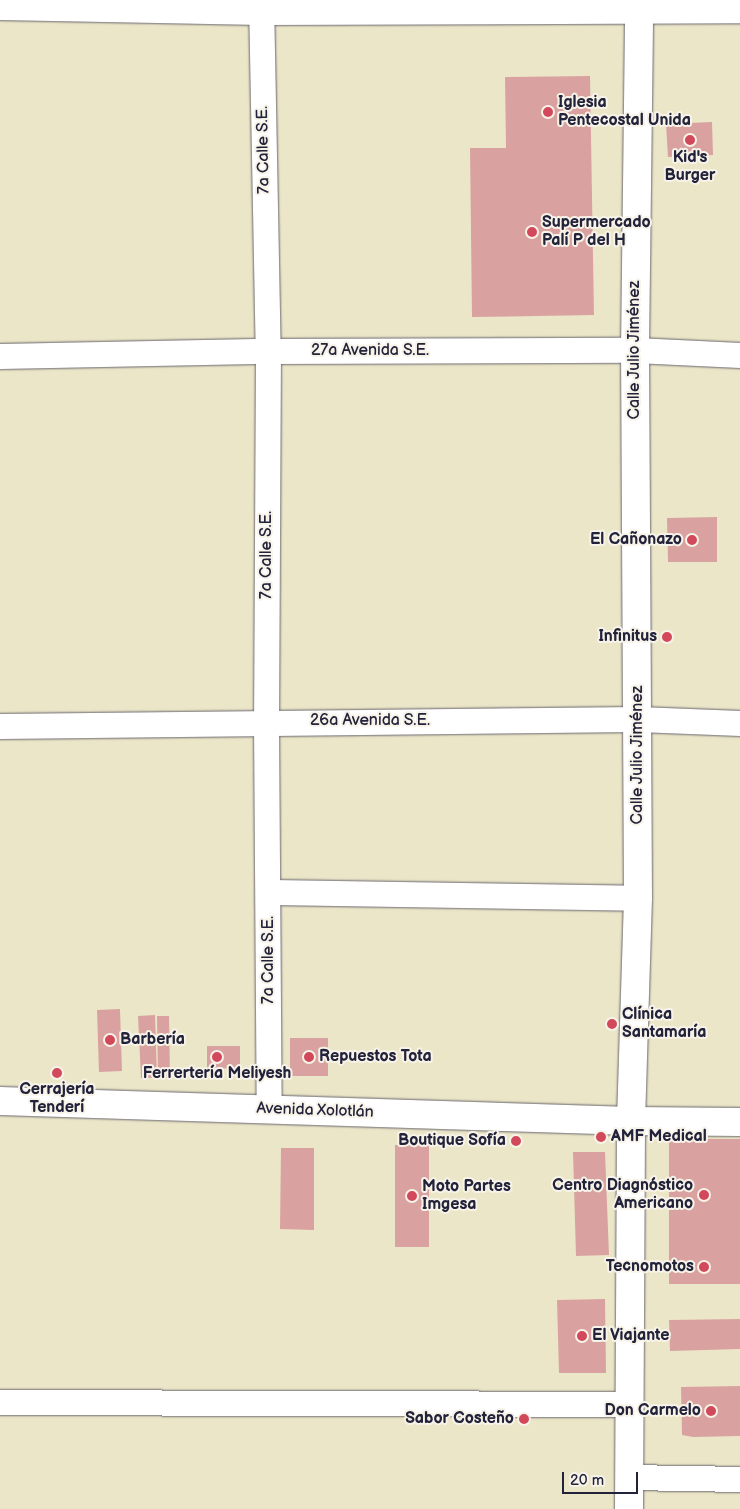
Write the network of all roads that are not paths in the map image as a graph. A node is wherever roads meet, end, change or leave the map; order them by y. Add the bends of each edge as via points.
1 (639, 5) edge
2 (0, 6) edge
3 (261, 6) edge
4 (740, 10) edge
5 (635, 350) junction
6 (268, 351) junction
7 (740, 354) edge
8 (0, 356) edge
9 (638, 719) junction
10 (266, 722) junction
11 (740, 723) edge
12 (0, 726) edge
13 (269, 892) junction
14 (638, 898) junction
15 (0, 1101) edge
16 (270, 1110) junction
17 (631, 1121) junction
18 (740, 1122) edge
19 (0, 1402) edge
20 (628, 1404) junction
21 (628, 1477) junction
22 (740, 1479) edge
23 (629, 1509) edge

1 - 3 street
1 - 4 street
1 - 5 main road, Calle Julio Jiménez
2 - 3 street
3 - 6 street, 7a Calle S.E.
5 - 6 street, 27a Avenida S.E.
5 - 7 street, 27a Avenida S.E.
5 - 9 main road, Calle Julio Jiménez
6 - 8 street, 27a Avenida S.E.
6 - 10 street, 7a Calle S.E.
9 - 10 street, 26a Avenida S.E.
9 - 11 street, 26a Avenida S.E.
9 - 14 main road, Calle Julio Jiménez
10 - 12 street, 26a Avenida S.E.
10 - 13 street, 7a Calle S.E.
13 - 14 street
13 - 16 street, 7a Calle S.E.
14 - 17 main road, Calle Julio Jiménez
15 - 16 main road, Avenida Xolotlán
16 - 17 main road, Avenida Xolotlán
17 - 18 main road, Avenida Xolotlán
17 - 20 main road, Calle Julio Jiménez
19 - 20 street
20 - 21 main road, Calle Julio Jiménez
21 - 22 street
21 - 23 main road, Calle Julio Jiménez

